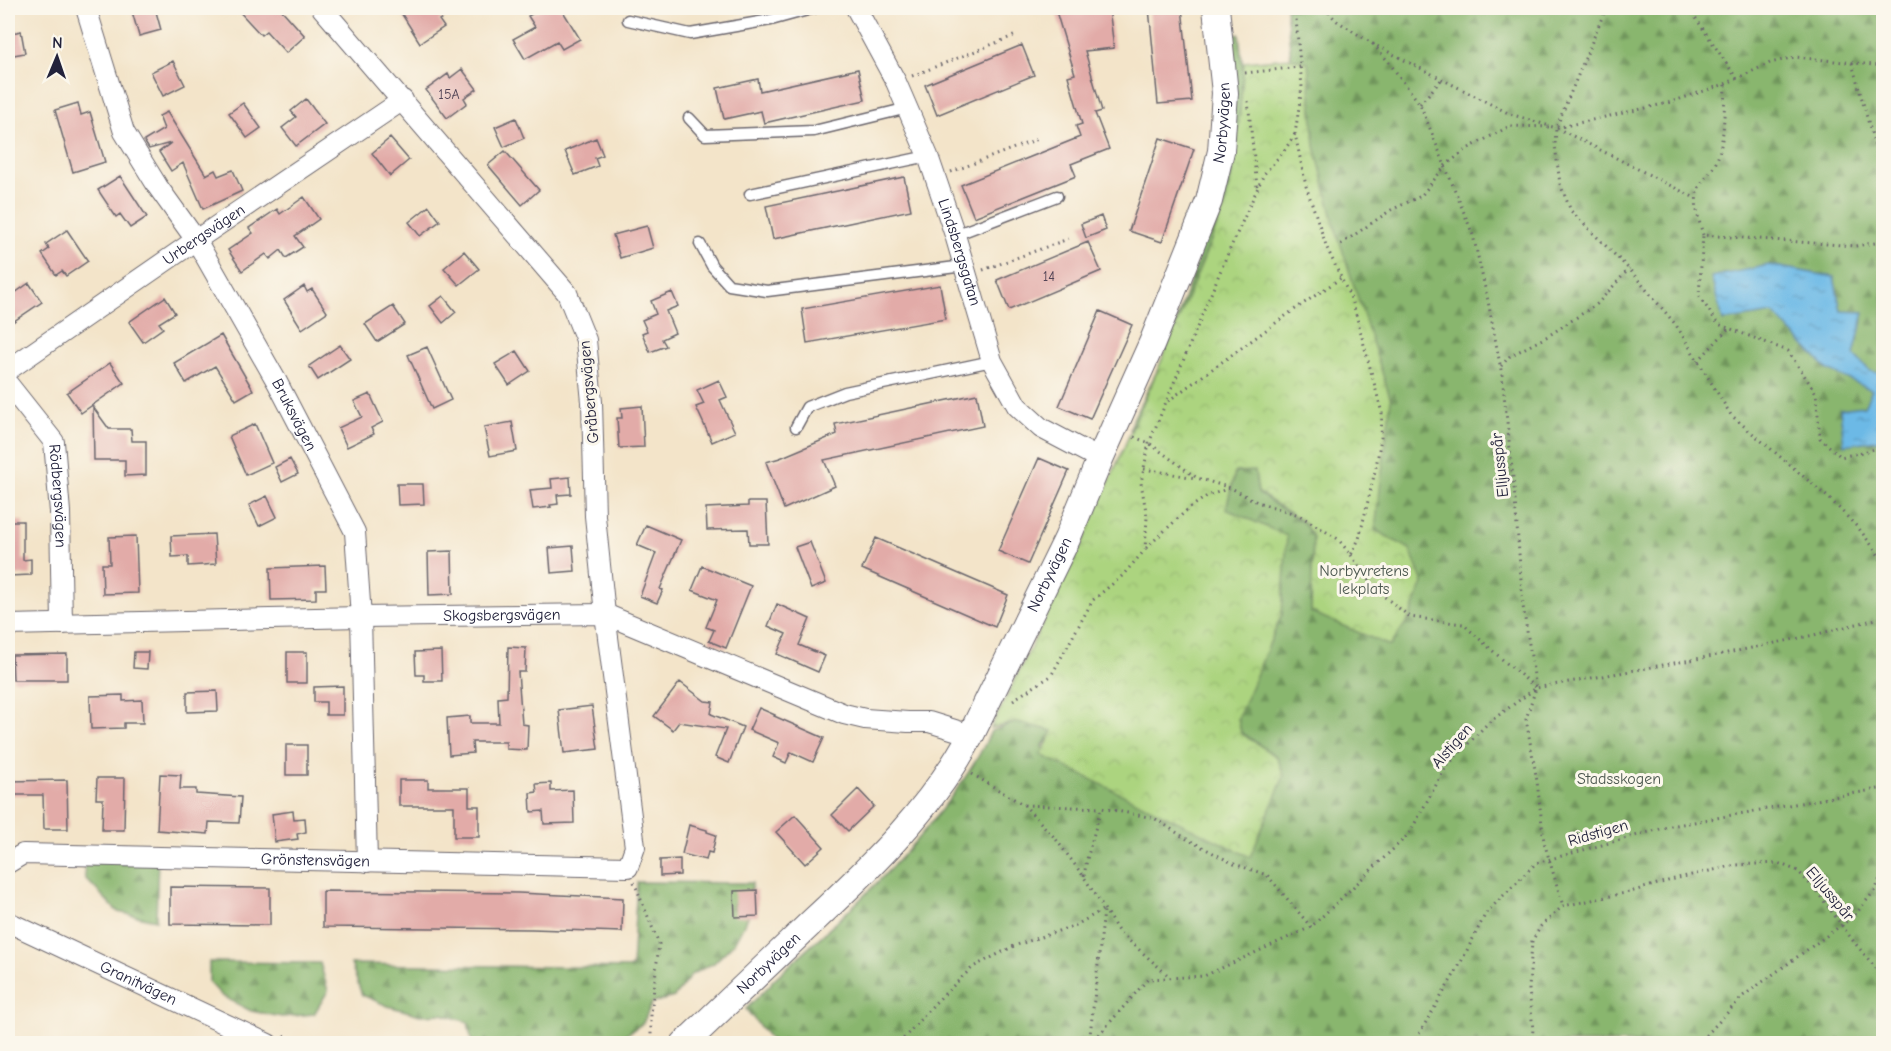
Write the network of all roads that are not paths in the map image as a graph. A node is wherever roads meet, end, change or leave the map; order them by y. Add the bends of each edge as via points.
1 (86, 8) edge
2 (322, 8) edge
3 (815, 8) edge
4 (856, 8) edge
5 (1216, 8) edge
6 (628, 20) dead end
7 (403, 100) junction
8 (908, 108) junction
9 (689, 118) dead end
10 (928, 156) junction
11 (750, 194) dead end
12 (1057, 196) dead end
13 (955, 235) junction
14 (196, 240) junction
15 (700, 244) dead end
16 (966, 271) junction
17 (992, 361) junction
18 (8, 370) edge
19 (8, 384) edge
20 (796, 427) dead end
21 (1100, 459) junction
22 (605, 614) junction
23 (360, 617) junction
24 (62, 624) junction
25 (8, 626) edge
26 (971, 735) junction
27 (367, 861) junction
28 (8, 863) edge
29 (628, 867) joint
30 (8, 922) edge
31 (674, 1040) edge
32 (268, 1044) edge

1 - 14 street, Bruksvägen via 124,132
2 - 7 street, Gråbergsvägen
3 - 6 lane via 690,34
4 - 8 street, Lindsbergsgatan
5 - 21 street, Norbyvägen via 1225,93 1221,151 1209,201
7 - 14 street, Urbergsvägen
7 - 22 street, Gråbergsvägen via 567,293 586,340 595,516
8 - 9 lane via 814,131 705,135
8 - 10 street, Lindsbergsgatan
10 - 11 lane
10 - 13 street, Lindsbergsgatan
12 - 13 lane
13 - 16 street, Lindsbergsgatan
14 - 18 street, Urbergsvägen
14 - 23 street, Bruksvägen via 277,382 355,532
15 - 16 lane via 729,285 767,291
16 - 17 street, Lindsbergsgatan
17 - 20 lane via 845,392 807,407
17 - 21 street, Lindsbergsgatan via 1017,406 1041,428
19 - 24 street, Rödbergsvägen via 54,442
21 - 26 street, Norbyvägen via 1067,539
22 - 23 street, Skogsbergsvägen
22 - 26 street, Skogsbergsvägen via 844,714 865,719 929,722
22 - 29 street, Gråbergsvägen via 635,847
23 - 24 street, Skogsbergsvägen
23 - 27 street, Bruksvägen
24 - 25 street, Skogsbergsvägen
26 - 31 street, Norbyvägen via 959,759 900,835 847,889
27 - 28 street, Grönstensvägen via 23,854
27 - 29 street, Grönstensvägen
30 - 32 street, Granitvägen

